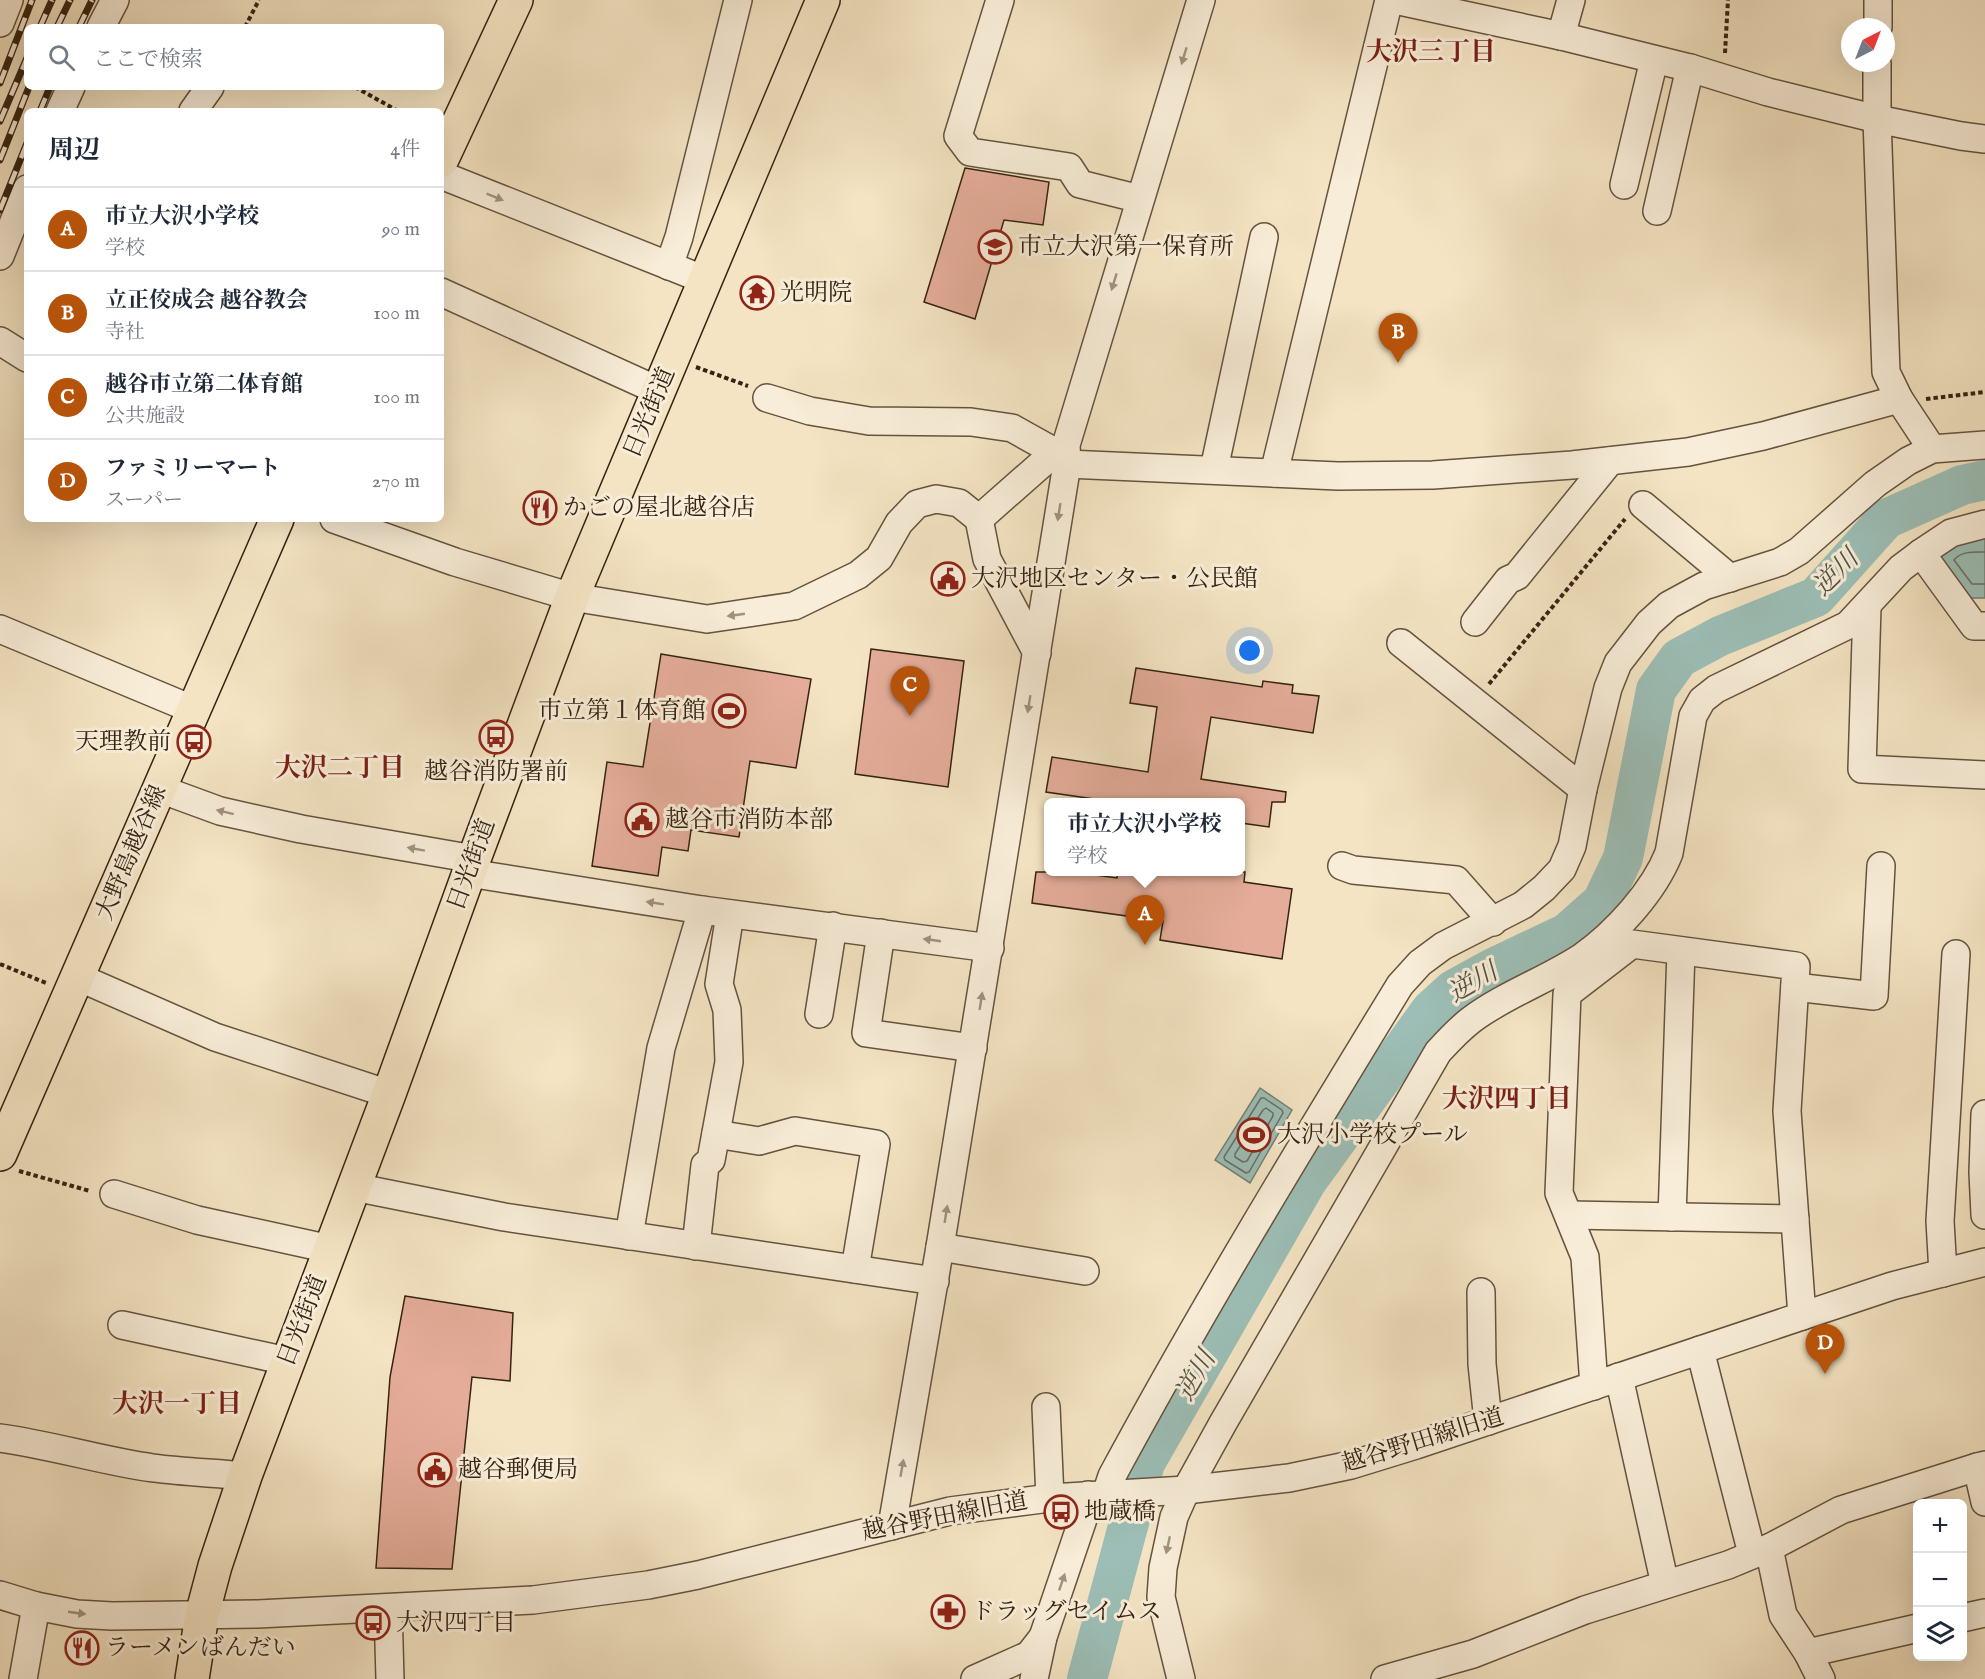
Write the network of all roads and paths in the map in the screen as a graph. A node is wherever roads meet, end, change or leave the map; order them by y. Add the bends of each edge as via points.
1 (9, 0) edge
2 (115, 0) edge
3 (259, 0) edge
4 (516, 0) edge
5 (738, 0) edge
6 (823, 0) edge
7 (1201, 0) edge
8 (1389, 0) edge
9 (1395, 0) edge
10 (1571, 0) edge
11 (1728, 0) edge
12 (1878, 0) edge
13 (991, 3) edge
14 (1878, 18) edge
15 (0, 23) edge
16 (103, 24) edge
17 (247, 24) edge
18 (1561, 36) junction
19 (1654, 60) junction
20 (1690, 68) junction
21 (1877, 72) edge
22 (1724, 77) junction
23 (70, 90) edge
24 (208, 90) edge
25 (360, 90) edge
26 (61, 108) edge
27 (195, 108) edge
28 (392, 108) edge
29 (1877, 119) junction
30 (1985, 139) edge
31 (444, 155) edge
32 (444, 176) edge
33 (1624, 184) dead end
34 (24, 196) edge
35 (1140, 199) junction
36 (1656, 211) dead end
37 (1264, 237) dead end
38 (0, 256) edge
39 (669, 266) junction
40 (705, 280) junction
41 (444, 293) edge
42 (0, 341) edge
43 (24, 356) edge
44 (673, 358) junction
45 (659, 391) junction
46 (1985, 392) edge
47 (767, 398) joint
48 (1899, 399) junction
49 (1985, 445) edge
50 (1932, 449) junction
51 (1061, 458) junction
52 (1610, 461) junction
53 (1214, 470) junction
54 (1274, 473) junction
55 (1635, 512) joint
56 (979, 519) junction
57 (276, 522) edge
58 (342, 522) edge
59 (1985, 524) edge
60 (1921, 553) junction
61 (1730, 578) junction
62 (573, 597) junction
63 (1867, 607) junction
64 (1475, 621) dead end
65 (1985, 626) edge
66 (0, 629) edge
67 (1401, 643) dead end
68 (1037, 653) junction
69 (1474, 701) junction
70 (194, 710) junction
71 (1985, 776) edge
72 (160, 789) junction
73 (1583, 789) junction
74 (471, 866) junction
75 (1342, 866) dead end
76 (1881, 866) dead end
77 (702, 910) junction
78 (730, 914) junction
79 (1493, 922) junction
80 (833, 926) junction
81 (881, 933) junction
82 (990, 948) junction
83 (1681, 951) junction
84 (1956, 954) dead end
85 (0, 964) edge
86 (75, 985) junction
87 (1795, 987) junction
88 (819, 1014) dead end
89 (973, 1048) junction
90 (389, 1094) junction
91 (1985, 1114) edge
92 (7, 1120) edge
93 (716, 1134) junction
94 (6, 1161) edge
95 (354, 1187) junction
96 (114, 1194) joint
97 (1569, 1215) junction
98 (1985, 1215) edge
99 (1672, 1217) junction
100 (1795, 1219) junction
101 (629, 1236) junction
102 (696, 1246) junction
103 (940, 1247) junction
104 (330, 1249) junction
105 (1985, 1262) edge
106 (855, 1269) junction
107 (1085, 1271) dead end
108 (1943, 1273) junction
109 (935, 1281) junction
110 (1481, 1292) dead end
111 (1802, 1316) junction
112 (122, 1325) dead end
113 (1700, 1350) junction
114 (287, 1361) junction
115 (1619, 1377) junction
116 (1594, 1386) junction
117 (1046, 1407) dead end
118 (1488, 1421) junction
119 (0, 1438) edge
120 (1981, 1466) edge
121 (245, 1476) junction
122 (1179, 1490) junction
123 (1102, 1494) junction
124 (1050, 1498) junction
125 (1985, 1502) edge
126 (892, 1526) junction
127 (1759, 1545) junction
128 (1662, 1570) dead end
129 (0, 1595) edge
130 (36, 1606) junction
131 (388, 1608) junction
132 (1985, 1613) edge
133 (202, 1615) junction
134 (1967, 1617) edge
135 (1913, 1629) edge
136 (1042, 1637) junction
137 (1808, 1653) junction
138 (23, 1679) edge
139 (192, 1679) edge
140 (390, 1679) edge
141 (975, 1679) edge
142 (1034, 1679) edge
143 (1181, 1679) edge
144 (1385, 1679) edge
145 (1821, 1679) edge

1 - 15 street
2 - 16 street
3 - 17 path
4 - 31 main road
5 - 39 street via 680,237
6 - 40 main road, 日光街道
7 -> 35 street
8 - 54 street
9 - 18 street
10 - 18 street
11 - 22 path
12 - 14 street
13 - 35 street via 958,136 970,152 1069,167 1080,184
18 - 19 street
19 - 20 street
19 - 33 street
20 - 22 street
20 - 36 street
21 - 29 street
22 - 29 street
23 - 26 street
24 - 27 street
25 - 28 path
29 - 30 street
29 - 48 street via 1886,372
32 -> 39 street
34 - 38 street
35 -> 51 street
37 - 53 street
39 - 40 street
40 - 44 main road, 日光街道
41 - 45 street
42 - 43 street
44 - 45 main road, 日光街道
44 - 47 path via 766,393
45 - 62 main road, 日光街道
46 - 48 path
47 - 51 street via 869,422 970,422 1012,428
48 - 50 street
48 - 52 street via 1763,436 1688,452
49 - 50 street
50 - 61 street via 1875,484 1799,551 1780,562
51 - 53 street
51 - 56 street
51 -> 68 street
52 - 54 street via 1433,475
52 - 64 street via 1517,576 1508,580
53 - 54 street
55 - 61 street
55 - 69 path
56 -> 62 street via 959,503 936,499 916,504 879,558 858,575 794,606 707,619
56 - 68 street via 987,559
57 - 70 main road, 大野島越谷線
58 - 62 street via 455,562
59 - 60 street via 1951,532
60 - 63 street via 1901,568
60 - 65 street via 1974,626
61 - 73 street via 1704,586 1669,605 1649,623 1618,663
62 - 74 main road, 日光街道
63 - 71 street via 1862,769
63 - 122 street via 1848,625 1716,689 1702,700 1693,716 1669,853 1644,896 1582,956 1472,1019 1438,1052 1223,1423
66 - 70 street
67 - 69 street
68 -> 82 street
69 - 73 street
70 - 72 main road, 大野島越谷線
74 -> 72 street via 220,811
72 - 86 main road, 大野島越谷線
73 - 79 street via 1572,846 1562,869 1523,905
77 -> 74 street
74 - 90 main road, 日光街道
75 - 79 street via 1456,880
76 - 87 street via 1874,996
77 - 78 street
77 - 101 street via 661,1048
78 - 80 street
78 - 93 street via 719,984 727,1010 729,1062
79 - 123 street via 1443,946 1400,985 1172,1367
80 - 81 street
80 - 88 street
82 -> 81 street
81 - 89 street via 866,1034
89 -> 82 street
83 - 87 street via 1796,966
83 - 97 street via 1632,944 1567,994 1559,1193
83 - 99 street
84 - 108 street via 1940,1221
85 - 86 path
86 - 90 street via 215,1037
86 - 92 main road, 大野島越谷線
87 - 100 street via 1787,1111
103 -> 89 street
90 - 95 main road, 日光街道
91 - 98 street
92 - 94 main road, 大野島越谷線
93 - 102 street via 711,1160 705,1165
93 - 106 street via 759,1141 795,1131 876,1144
94 - 96 path via 110,1196
95 - 101 street via 504,1217
95 - 104 main road, 日光街道
96 - 104 street via 197,1220
97 - 99 street
97 - 116 street via 1585,1257
99 - 100 street
100 - 111 street
101 - 102 street
102 - 106 street
103 - 107 street
103 - 109 street
104 - 114 main road, 日光街道
105 - 108 street, 越谷野田線旧道
106 - 109 street
108 - 111 street, 越谷野田線旧道
126 -> 109 street
110 - 118 street
111 - 113 street, 越谷野田線旧道
112 - 114 street
113 - 115 street, 越谷野田線旧道
113 - 127 street
114 - 121 main road, 日光街道
115 - 116 street, 越谷野田線旧道
115 - 128 street
116 - 118 street, 越谷野田線旧道
117 - 124 street
118 - 122 street, 越谷野田線旧道 via 1321,1472
119 - 121 street via 154,1468
120 - 125 street
120 - 127 street via 1841,1510
121 - 133 main road, 日光街道
122 - 123 street, 越谷野田線旧道
122 -> 143 street via 1161,1597
123 - 124 street, 越谷野田線旧道
136 -> 123 street via 1083,1519
124 - 126 street, 越谷野田線旧道 via 950,1511
126 - 131 street, 越谷野田線旧道 via 648,1585 533,1600
127 - 137 street via 1783,1615
127 - 144 street via 1728,1565 1585,1610 1473,1654
129 - 130 street, 越谷野田線旧道
130 -> 133 street, 越谷野田線旧道 via 112,1617
130 - 138 street
131 - 133 street, 越谷野田線旧道
131 - 140 street
132 - 134 street
133 - 139 main road, 日光街道
135 - 137 street
136 - 141 street via 1029,1655
136 - 142 street
137 - 145 street

